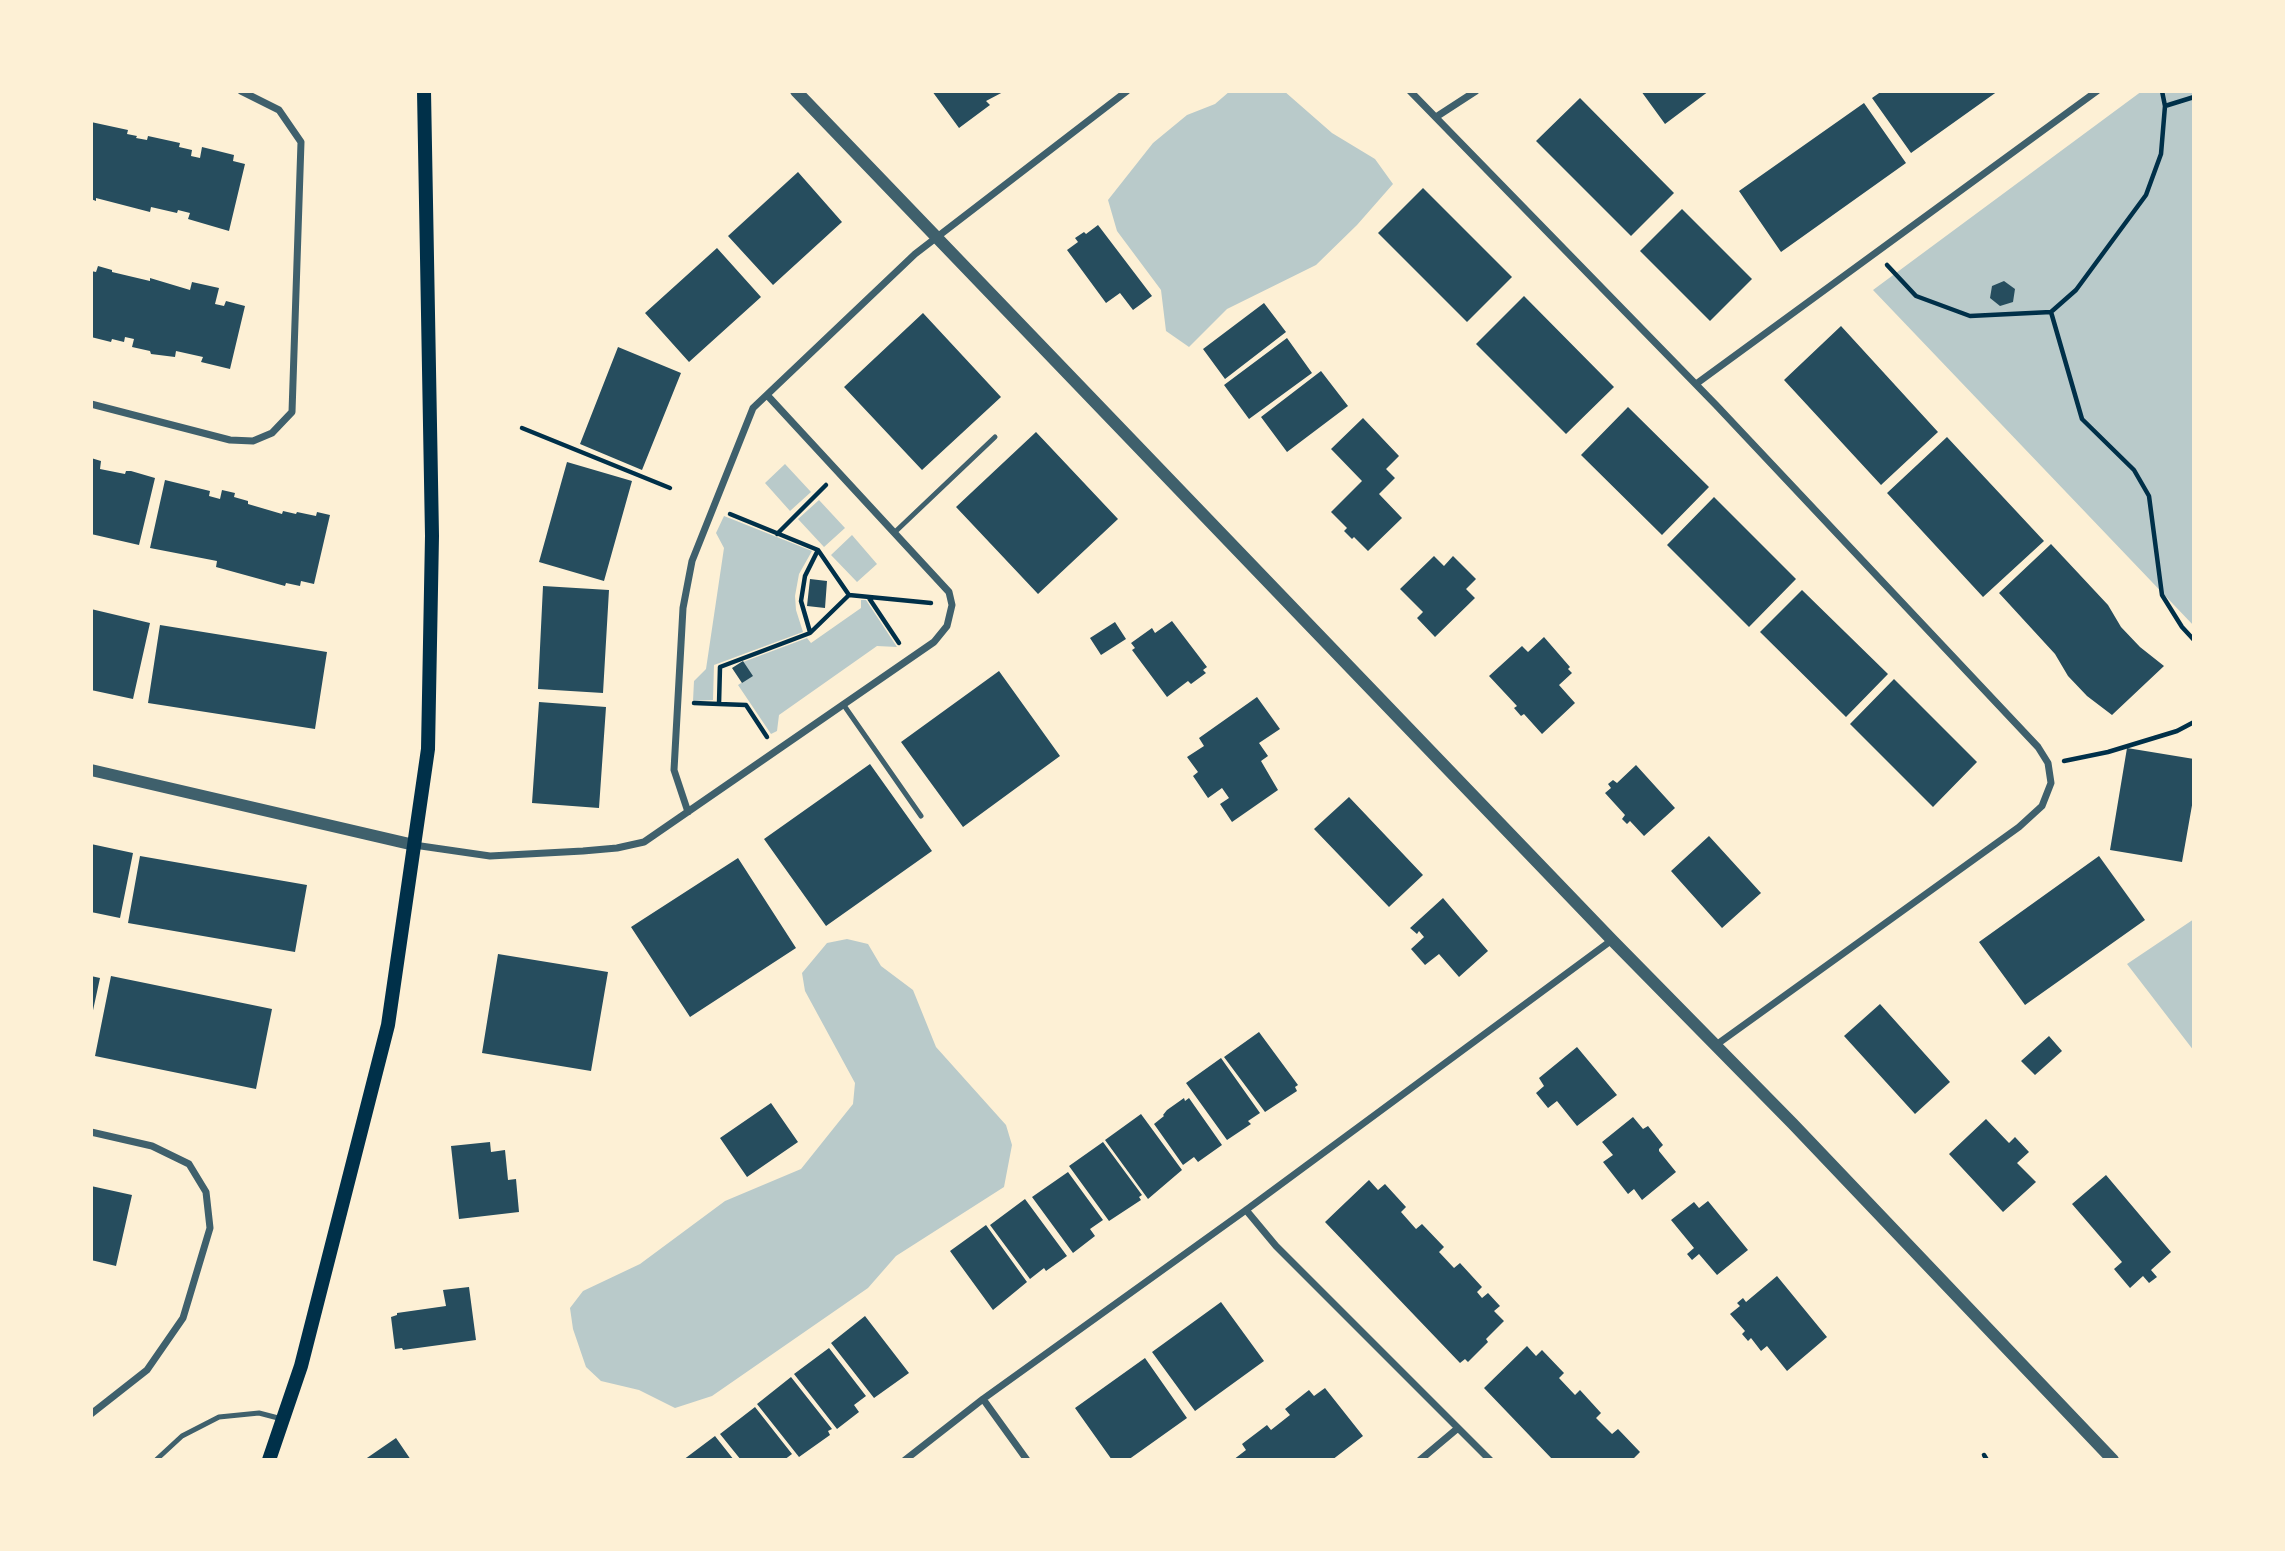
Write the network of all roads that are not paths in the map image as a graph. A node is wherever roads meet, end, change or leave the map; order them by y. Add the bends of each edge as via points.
1 (242, 91) edge
2 (424, 91) edge
3 (796, 91) edge
4 (1128, 91) edge
5 (1410, 91) edge
6 (1476, 91) edge
7 (2098, 91) edge
8 (1436, 117) junction
9 (938, 237) junction
10 (1696, 384) junction
11 (767, 395) junction
12 (91, 404) edge
13 (995, 437) dead end
14 (895, 532) junction
15 (843, 704) junction
16 (91, 770) edge
17 (688, 812) junction
18 (920, 816) dead end
19 (414, 845) junction
20 (1612, 940) junction
21 (1716, 1045) junction
22 (91, 1132) edge
23 (1246, 1210) junction
24 (983, 1399) junction
25 (91, 1414) edge
26 (282, 1419) junction
27 (1458, 1428) junction
28 (156, 1460) edge
29 (269, 1460) edge
30 (905, 1460) edge
31 (1027, 1460) edge
32 (1420, 1460) edge
33 (1490, 1460) edge
34 (2113, 1460) edge

1 - 12 street via 279,110 301,142 292,412 272,433 253,441 230,440
2 - 19 main road via 432,550 428,749
3 - 9 street
4 - 9 street
5 - 8 street
6 - 8 street
7 - 10 street
8 - 10 street
9 - 11 street
9 - 20 street
10 - 21 street via 2038,747 2048,763 2051,783 2042,806 2019,827
11 - 14 street
11 - 17 street via 753,408 712,507 692,561 683,608 674,770
13 - 14 lane
14 - 15 street via 949,592 952,605 947,626 934,642
15 - 17 street
15 - 18 lane
16 - 19 street
17 - 19 street via 644,842 617,848 490,856
19 - 26 main road via 388,1025 301,1366
20 - 21 street
20 - 23 street
21 - 34 street
22 - 25 street via 152,1146 188,1164 206,1192 210,1228 183,1318 148,1370
23 - 24 street
23 - 27 street via 1276,1246
24 - 30 street
24 - 31 street
26 - 28 lane via 259,1413 219,1417 182,1436
26 - 29 main road
27 - 32 street
27 - 33 street

